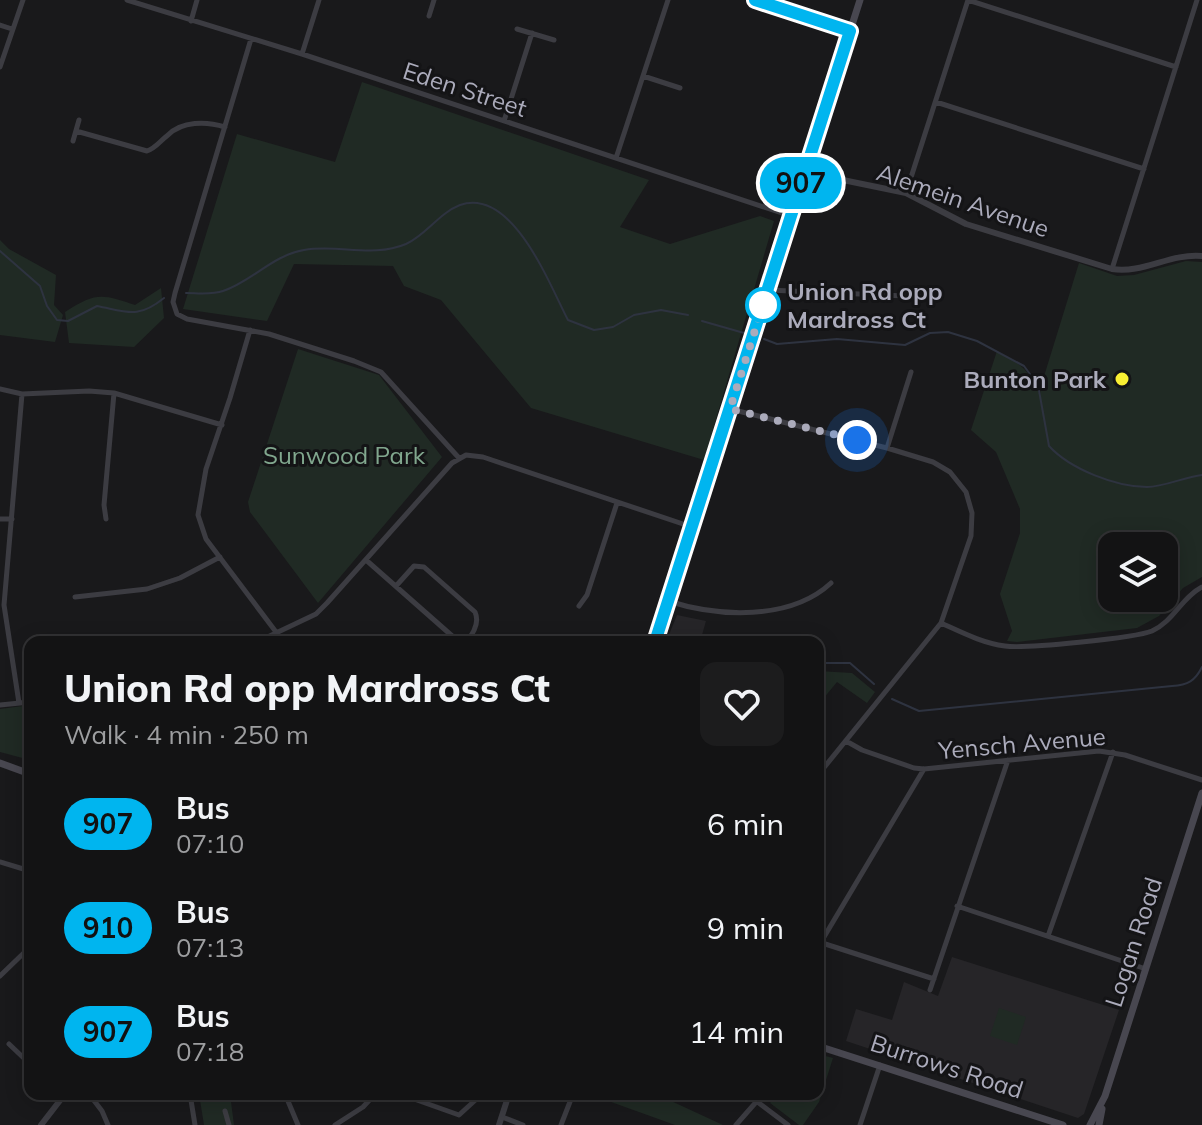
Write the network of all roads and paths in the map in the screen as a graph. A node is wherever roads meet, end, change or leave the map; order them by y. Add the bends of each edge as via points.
1 (23, 0) edge
2 (127, 0) edge
3 (197, 0) edge
4 (319, 0) edge
5 (434, 0) edge
6 (668, 0) edge
7 (755, 0) edge
8 (860, 0) edge
9 (968, 0) edge
10 (1197, 0) edge
11 (429, 16) dead end
12 (191, 21) junction
13 (0, 25) edge
14 (12, 29) junction
15 (517, 29) dead end
16 (850, 31) junction
17 (532, 33) junction
18 (251, 39) junction
19 (554, 40) dead end
20 (302, 54) junction
21 (0, 67) edge
22 (1177, 67) junction
23 (643, 76) junction
24 (680, 88) dead end
25 (936, 102) junction
26 (79, 120) dead end
27 (504, 121) junction
28 (225, 127) junction
29 (76, 131) junction
30 (73, 141) dead end
31 (616, 158) junction
32 (1144, 169) junction
33 (804, 172) junction
34 (906, 193) junction
35 (791, 216) junction
36 (1202, 256) edge
37 (1112, 269) junction
38 (768, 290) junction
39 (928, 297) dead end
40 (250, 330) junction
41 (911, 372) dead end
42 (0, 389) edge
43 (114, 393) junction
44 (22, 394) junction
45 (730, 409) junction
46 (222, 425) junction
47 (887, 448) junction
48 (459, 458) junction
49 (617, 503) junction
50 (0, 519) edge
51 (12, 519) junction
52 (106, 519) dead end
53 (692, 527) junction
54 (220, 557) junction
55 (366, 560) junction
56 (831, 583) dead end
57 (396, 586) junction
58 (1202, 587) edge
59 (75, 597) dead end
60 (668, 601) junction
61 (2, 605) edge
62 (579, 606) dead end
63 (941, 623) junction
64 (276, 632) junction
65 (268, 636) edge
66 (452, 636) edge
67 (471, 636) edge
68 (657, 636) edge
69 (19, 703) junction
70 (24, 703) edge
71 (0, 705) edge
72 (846, 741) junction
73 (1113, 752) junction
74 (1008, 760) junction
75 (0, 763) edge
76 (824, 768) edge
77 (924, 769) junction
78 (24, 772) edge
79 (1202, 780) edge
80 (1202, 794) edge
81 (0, 862) edge
82 (24, 869) edge
83 (957, 906) junction
84 (824, 934) edge
85 (1048, 936) junction
86 (824, 944) edge
87 (24, 953) edge
88 (1146, 969) junction
89 (0, 976) edge
90 (934, 979) junction
91 (930, 990) dead end
92 (9, 1044) dead end
93 (824, 1048) edge
94 (24, 1058) edge
95 (880, 1065) junction
96 (59, 1100) edge
97 (94, 1100) edge
98 (191, 1100) edge
99 (288, 1100) edge
100 (369, 1100) edge
101 (417, 1100) edge
102 (475, 1100) edge
103 (507, 1100) edge
104 (571, 1100) edge
105 (757, 1101) joint
106 (1102, 1102) junction
107 (225, 1111) dead end
108 (567, 1114) junction
109 (459, 1115) junction
110 (500, 1121) edge
111 (41, 1125) edge
112 (108, 1125) edge
113 (195, 1125) edge
114 (229, 1125) edge
115 (298, 1125) edge
116 (335, 1125) edge
117 (461, 1125) edge
118 (523, 1125) edge
119 (561, 1125) edge
120 (568, 1125) edge
121 (736, 1125) edge
122 (788, 1125) edge
123 (860, 1125) edge
124 (1063, 1125) edge
125 (1090, 1125) edge
126 (1099, 1125) edge

1 - 14 street
2 - 12 street, Eden Street
3 - 12 street
4 - 20 street
5 - 11 street
6 - 23 street
7 - 16 street
8 - 16 main road
9 - 22 street
9 - 25 street
10 - 22 street
12 - 18 street, Eden Street
13 - 14 street
14 - 21 street
15 - 17 street
16 - 33 main road
17 - 19 street
17 - 27 street
18 - 20 street, Eden Street
18 - 28 street
20 - 27 street, Eden Street
22 - 32 street
23 - 24 street
23 - 31 street
25 - 32 street
25 - 34 street
26 - 29 street
27 - 31 street, Eden Street
28 - 29 street via 193,123 175,129 147,151
28 - 40 street via 173,302 181,317
29 - 30 street
31 - 35 street, Eden Street
32 - 37 street
33 - 34 street, Alemein Avenue
33 - 35 main road
34 - 37 street, Alemein Avenue via 966,224
35 - 38 main road
36 - 37 street, Alemein Avenue
38 - 39 street
38 - 45 main road
40 - 46 street
40 - 48 street via 381,372
41 - 47 street
42 - 44 street
43 - 44 street
43 - 46 street
43 - 52 street
44 - 51 street
45 - 47 street
45 - 53 main road
46 - 54 street via 202,484 198,515 206,539
47 - 63 street via 933,462 950,472 966,492 971,536
48 - 49 street via 483,457
48 - 55 street
49 - 53 street
49 - 62 street
50 - 51 street
51 - 61 street
53 - 60 main road
54 - 59 street via 147,589
54 - 64 street
55 - 57 street
55 - 64 street via 316,614
56 - 60 street via 802,601 761,611 713,612
57 - 66 street
57 - 67 street via 414,566 424,567 475,612
58 - 63 street via 1189,594 1169,621 1138,635 1012,647
60 - 68 main road
61 - 69 street
63 - 72 street
64 - 65 street
69 - 70 street
69 - 71 street
72 - 76 street
72 - 77 street, Yensch Avenue
73 - 74 street, Yensch Avenue
73 - 79 street, Yensch Avenue
73 - 85 street
74 - 77 street, Yensch Avenue
74 - 83 street
75 - 78 main road
77 - 84 street
80 - 88 main road, Logan Road
81 - 82 street
83 - 85 street
83 - 90 street
85 - 88 street
86 - 90 street
87 - 89 street
88 - 106 main road, Logan Road
90 - 91 street
92 - 94 street
93 - 95 main road, Burrows Road
95 - 123 street
95 - 124 main road, Burrows Road
96 - 111 street
97 - 112 street
98 - 113 street
99 - 115 street
100 - 116 street
101 - 109 street
102 - 109 street
103 - 110 street
104 - 108 street
105 - 121 street
105 - 122 street
106 - 125 main road, Logan Road
106 - 126 main road, Logan Road
107 - 114 street
108 - 119 street
108 - 120 street
109 - 117 street
110 - 118 street

